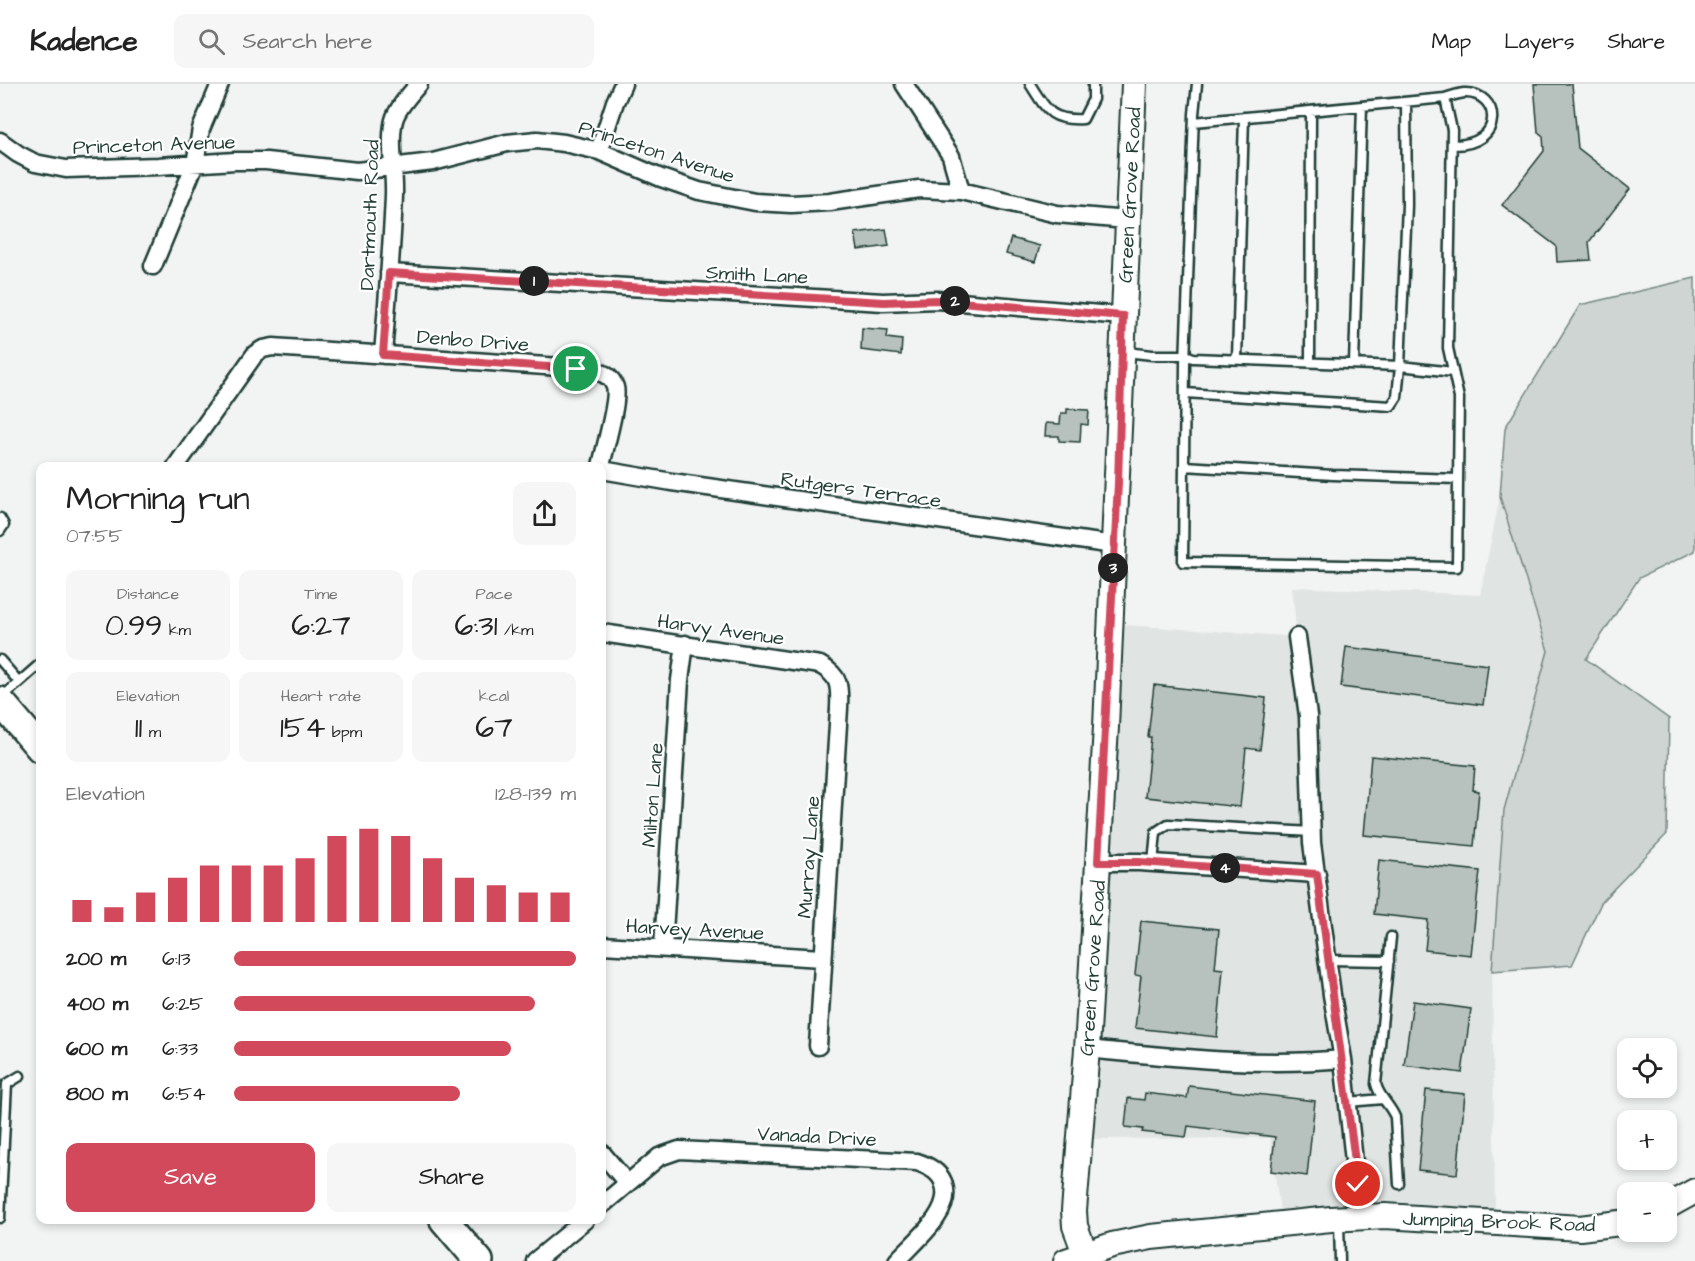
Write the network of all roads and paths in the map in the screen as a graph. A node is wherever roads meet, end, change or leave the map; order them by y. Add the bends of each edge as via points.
1 (220, 84) edge
2 (419, 84) edge
3 (623, 84) edge
4 (904, 84) edge
5 (1030, 84) edge
6 (1093, 84) edge
7 (1134, 84) edge
8 (1197, 84) edge
9 (1445, 98) junction
10 (1406, 102) junction
11 (1362, 106) junction
12 (1311, 111) junction
13 (1244, 117) junction
14 (1194, 122) junction
15 (0, 141) edge
16 (1452, 145) junction
17 (599, 152) junction
18 (195, 164) junction
19 (394, 165) junction
20 (961, 191) junction
21 (1127, 220) junction
22 (153, 266) dead end
23 (389, 273) junction
24 (1123, 316) junction
25 (1122, 351) junction
26 (383, 355) junction
27 (1186, 355) junction
28 (1237, 359) junction
29 (1310, 362) junction
30 (1354, 364) junction
31 (1401, 366) junction
32 (1453, 372) junction
33 (1185, 393) junction
34 (179, 462) edge
35 (602, 462) edge
36 (1184, 466) junction
37 (606, 469) edge
38 (1458, 479) junction
39 (0, 518) edge
40 (0, 531) edge
41 (1114, 545) junction
42 (606, 634) edge
43 (1297, 637) dead end
44 (685, 644) junction
45 (0, 660) edge
46 (36, 667) edge
47 (832, 673) joint
48 (19, 682) junction
49 (0, 700) edge
50 (36, 743) edge
51 (1312, 831) junction
52 (1098, 862) junction
53 (1153, 863) junction
54 (1317, 874) junction
55 (1391, 937) dead end
56 (606, 945) edge
57 (663, 948) junction
58 (822, 958) junction
59 (1328, 960) junction
60 (1389, 961) junction
61 (818, 1046) dead end
62 (1087, 1049) junction
63 (1342, 1059) junction
64 (20, 1076) dead end
65 (1383, 1099) junction
66 (1348, 1102) junction
67 (606, 1158) edge
68 (627, 1183) junction
69 (1399, 1184) dead end
70 (1695, 1191) edge
71 (606, 1201) edge
72 (1677, 1201) edge
73 (1349, 1217) junction
74 (0, 1218) edge
75 (1617, 1223) edge
76 (447, 1224) edge
77 (580, 1224) edge
78 (1076, 1257) edge
79 (479, 1261) edge
80 (535, 1261) edge
81 (897, 1261) edge
82 (1340, 1261) edge

1 - 18 street via 201,129
2 - 19 street, Dartmouth Road via 395,117 391,133
3 - 17 street
4 - 20 street via 951,156
5 - 6 lane via 1048,112 1065,120 1083,119 1093,99
7 - 21 street, Green Grove Road
8 - 14 lane
9 - 10 lane
9 - 16 lane
9 - 16 lane via 1465,93 1478,96 1491,108 1493,118 1481,139 1466,146
10 - 11 lane
10 - 31 lane
11 - 12 lane
11 - 30 lane
12 - 13 lane
12 - 29 lane
13 - 14 lane
13 - 28 lane
14 - 27 lane
15 - 18 street, Princeton Avenue via 35,163 54,168
16 - 32 lane via 1448,348
17 - 19 street, Princeton Avenue via 564,143 522,141 433,162
17 - 20 street, Princeton Avenue via 699,191 755,202 830,202 919,189
18 - 19 street, Princeton Avenue via 266,162 357,171
18 - 22 street
19 - 23 street, Dartmouth Road
20 - 21 street, Princeton Avenue via 1056,214
21 - 24 street, Green Grove Road
23 - 24 street, Smith Lane via 884,302 937,300
23 - 26 street, Dartmouth Road
24 - 25 street, Green Grove Road
25 - 27 lane
25 - 41 street, Green Grove Road
26 - 34 street, Denbo Drive via 263,349 255,354
26 - 35 street, Denbo Drive via 589,369 609,377 616,392
27 - 28 lane
27 - 33 lane
28 - 29 lane
29 - 30 lane
30 - 31 lane
31 - 32 lane
31 - 33 lane via 1397,397 1391,406
32 - 38 lane via 1459,398
33 - 36 lane
36 - 38 lane
36 - 38 lane via 1184,562 1457,567
37 - 41 street, Rutgers Terrace via 707,488
39 - 40 lane via 4,525
41 - 52 street, Green Grove Road
42 - 44 street, Harvy Avenue
43 - 51 street via 1308,716
44 - 47 street, Harvy Avenue via 820,665
44 - 57 street, Milton Lane
45 - 48 lane
46 - 48 lane
47 - 58 street, Murray Lane via 838,681 839,708
48 - 49 lane
49 - 50 main road
51 - 53 lane via 1168,824 1156,832
51 - 54 street
52 - 53 street
52 - 62 street, Green Grove Road
53 - 54 street
54 - 59 street
55 - 60 lane
56 - 57 street, Harvey Avenue
57 - 58 street, Harvey Avenue
58 - 61 street, Murray Lane
59 - 60 lane
59 - 63 street
60 - 65 lane via 1376,1084
62 - 63 street via 1217,1061 1302,1063
62 - 78 street, Green Grove Road via 1074,1211
63 - 66 street
64 - 74 lane via 7,1084
65 - 66 lane
65 - 69 lane via 1395,1118
66 - 73 street
67 - 68 street
68 - 71 street, Vanada Drive
68 - 81 street, Vanada Drive via 659,1157 679,1150 924,1164 944,1182 946,1199 932,1224
70 - 72 street
73 - 75 street, Jumping Brook Road via 1580,1228
73 - 78 street, Jumping Brook Road via 1151,1237
73 - 82 lane
76 - 79 main road
77 - 80 street

